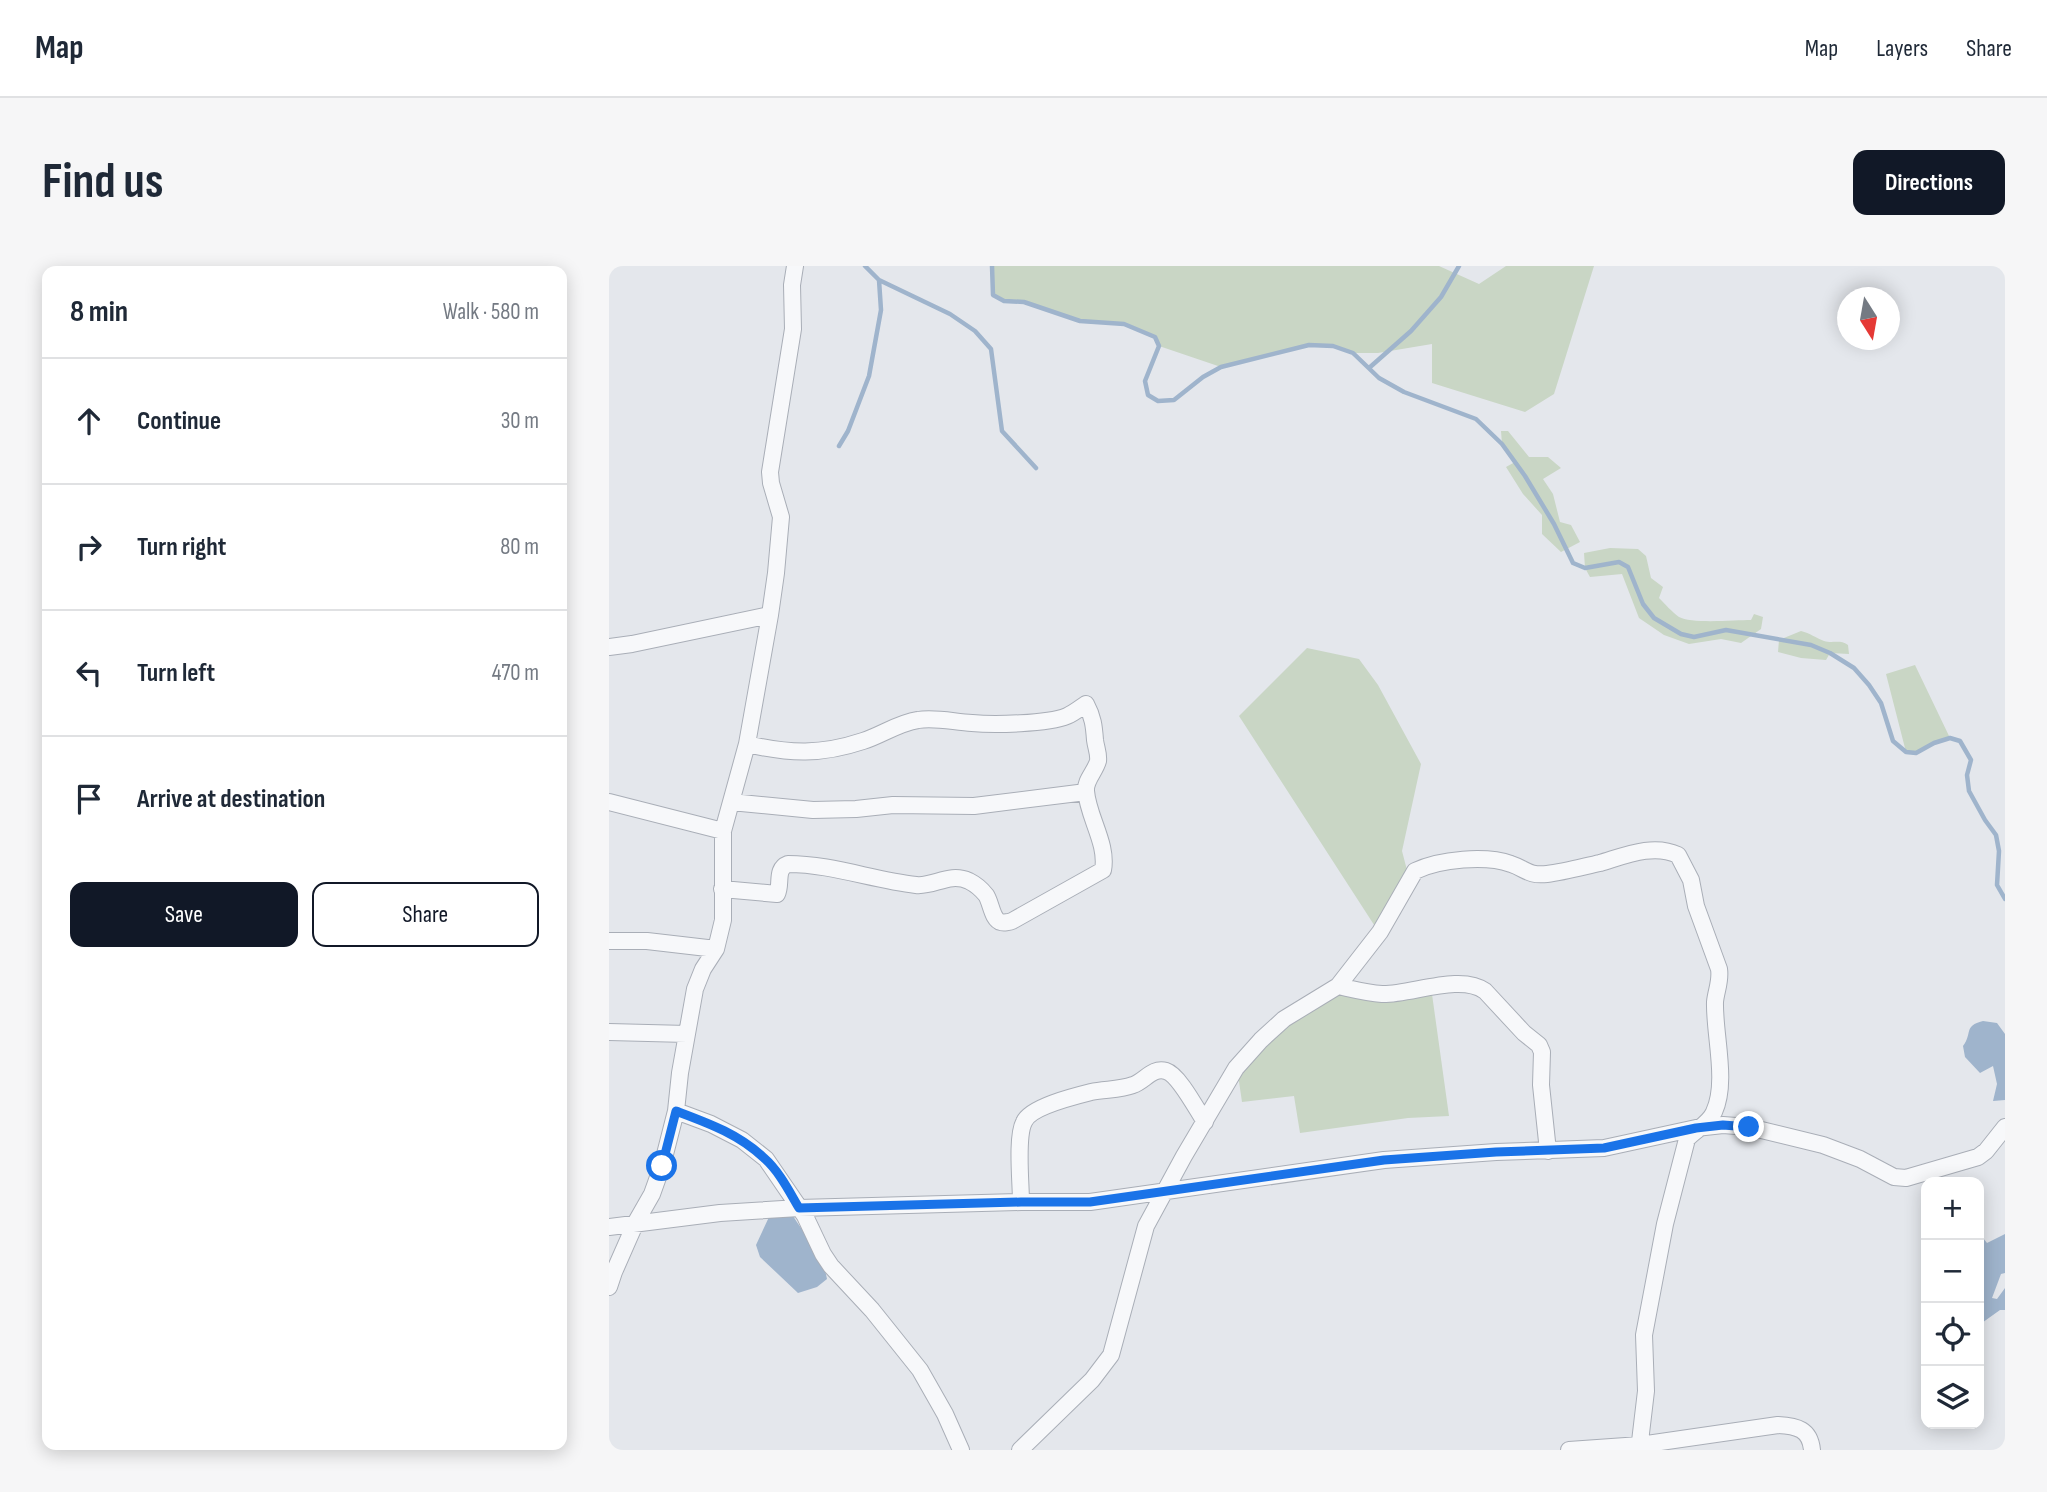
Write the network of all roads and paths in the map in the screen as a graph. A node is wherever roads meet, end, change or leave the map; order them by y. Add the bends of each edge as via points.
1 (795, 266) edge
2 (770, 615) junction
3 (609, 647) edge
4 (747, 744) junction
5 (1086, 792) junction
6 (609, 802) edge
7 (731, 802) junction
8 (723, 831) junction
9 (722, 888) junction
10 (609, 941) edge
11 (716, 949) junction
12 (1338, 986) junction
13 (609, 1032) edge
14 (687, 1034) junction
15 (676, 1111) junction
16 (1205, 1122) junction
17 (2005, 1127) edge
18 (1696, 1128) junction
19 (1548, 1151) junction
20 (1166, 1191) junction
21 (1021, 1202) junction
22 (799, 1208) junction
23 (636, 1222) junction
24 (609, 1227) edge
25 (609, 1287) edge
26 (1639, 1447) edge
27 (961, 1450) edge
28 (1020, 1450) edge
29 (1569, 1450) edge
30 (1812, 1450) edge

1 - 2 street via 788,370 771,459 771,483 781,517
2 - 3 street
2 - 4 street
4 - 5 street via 801,753 864,741 921,719 1026,723 1067,716 1086,704 1095,727 1098,762
4 - 7 street
5 - 7 street via 974,806 813,810
5 - 9 street via 1104,858 1103,870 1012,921 1000,922 981,889 956,878 917,885 788,864 780,871 777,894
6 - 8 street
7 - 8 street
8 - 9 street
9 - 11 street via 723,920
10 - 11 street
11 - 14 street via 695,989
12 - 16 street via 1284,1019 1261,1040 1236,1068
12 - 18 street via 1380,932 1415,871 1423,867 1492,860 1526,873 1544,874 1635,853 1671,852 1678,855 1691,880 1720,976 1715,999 1718,1102 1709,1120
12 - 19 street via 1384,994 1432,986 1479,986 1542,1052
13 - 14 street
14 - 15 street
15 - 22 street via 742,1140 766,1159
15 - 23 street via 652,1194
16 - 20 street
16 - 21 street via 1172,1074 1164,1070 1132,1086 1094,1091 1044,1107 1029,1114 1020,1132
17 - 18 street via 1978,1157 1906,1178 1789,1136 1749,1127
18 - 19 street via 1604,1148
18 - 26 street via 1683,1152 1644,1335 1646,1391
19 - 20 street via 1384,1160
20 - 21 street via 1090,1202
20 - 28 street via 1146,1226 1111,1355 1092,1380
21 - 22 street
22 - 23 street
22 - 27 street via 831,1266 920,1370
23 - 24 street
23 - 25 street
26 - 29 street
26 - 30 street via 1751,1428 1795,1426 1806,1432

